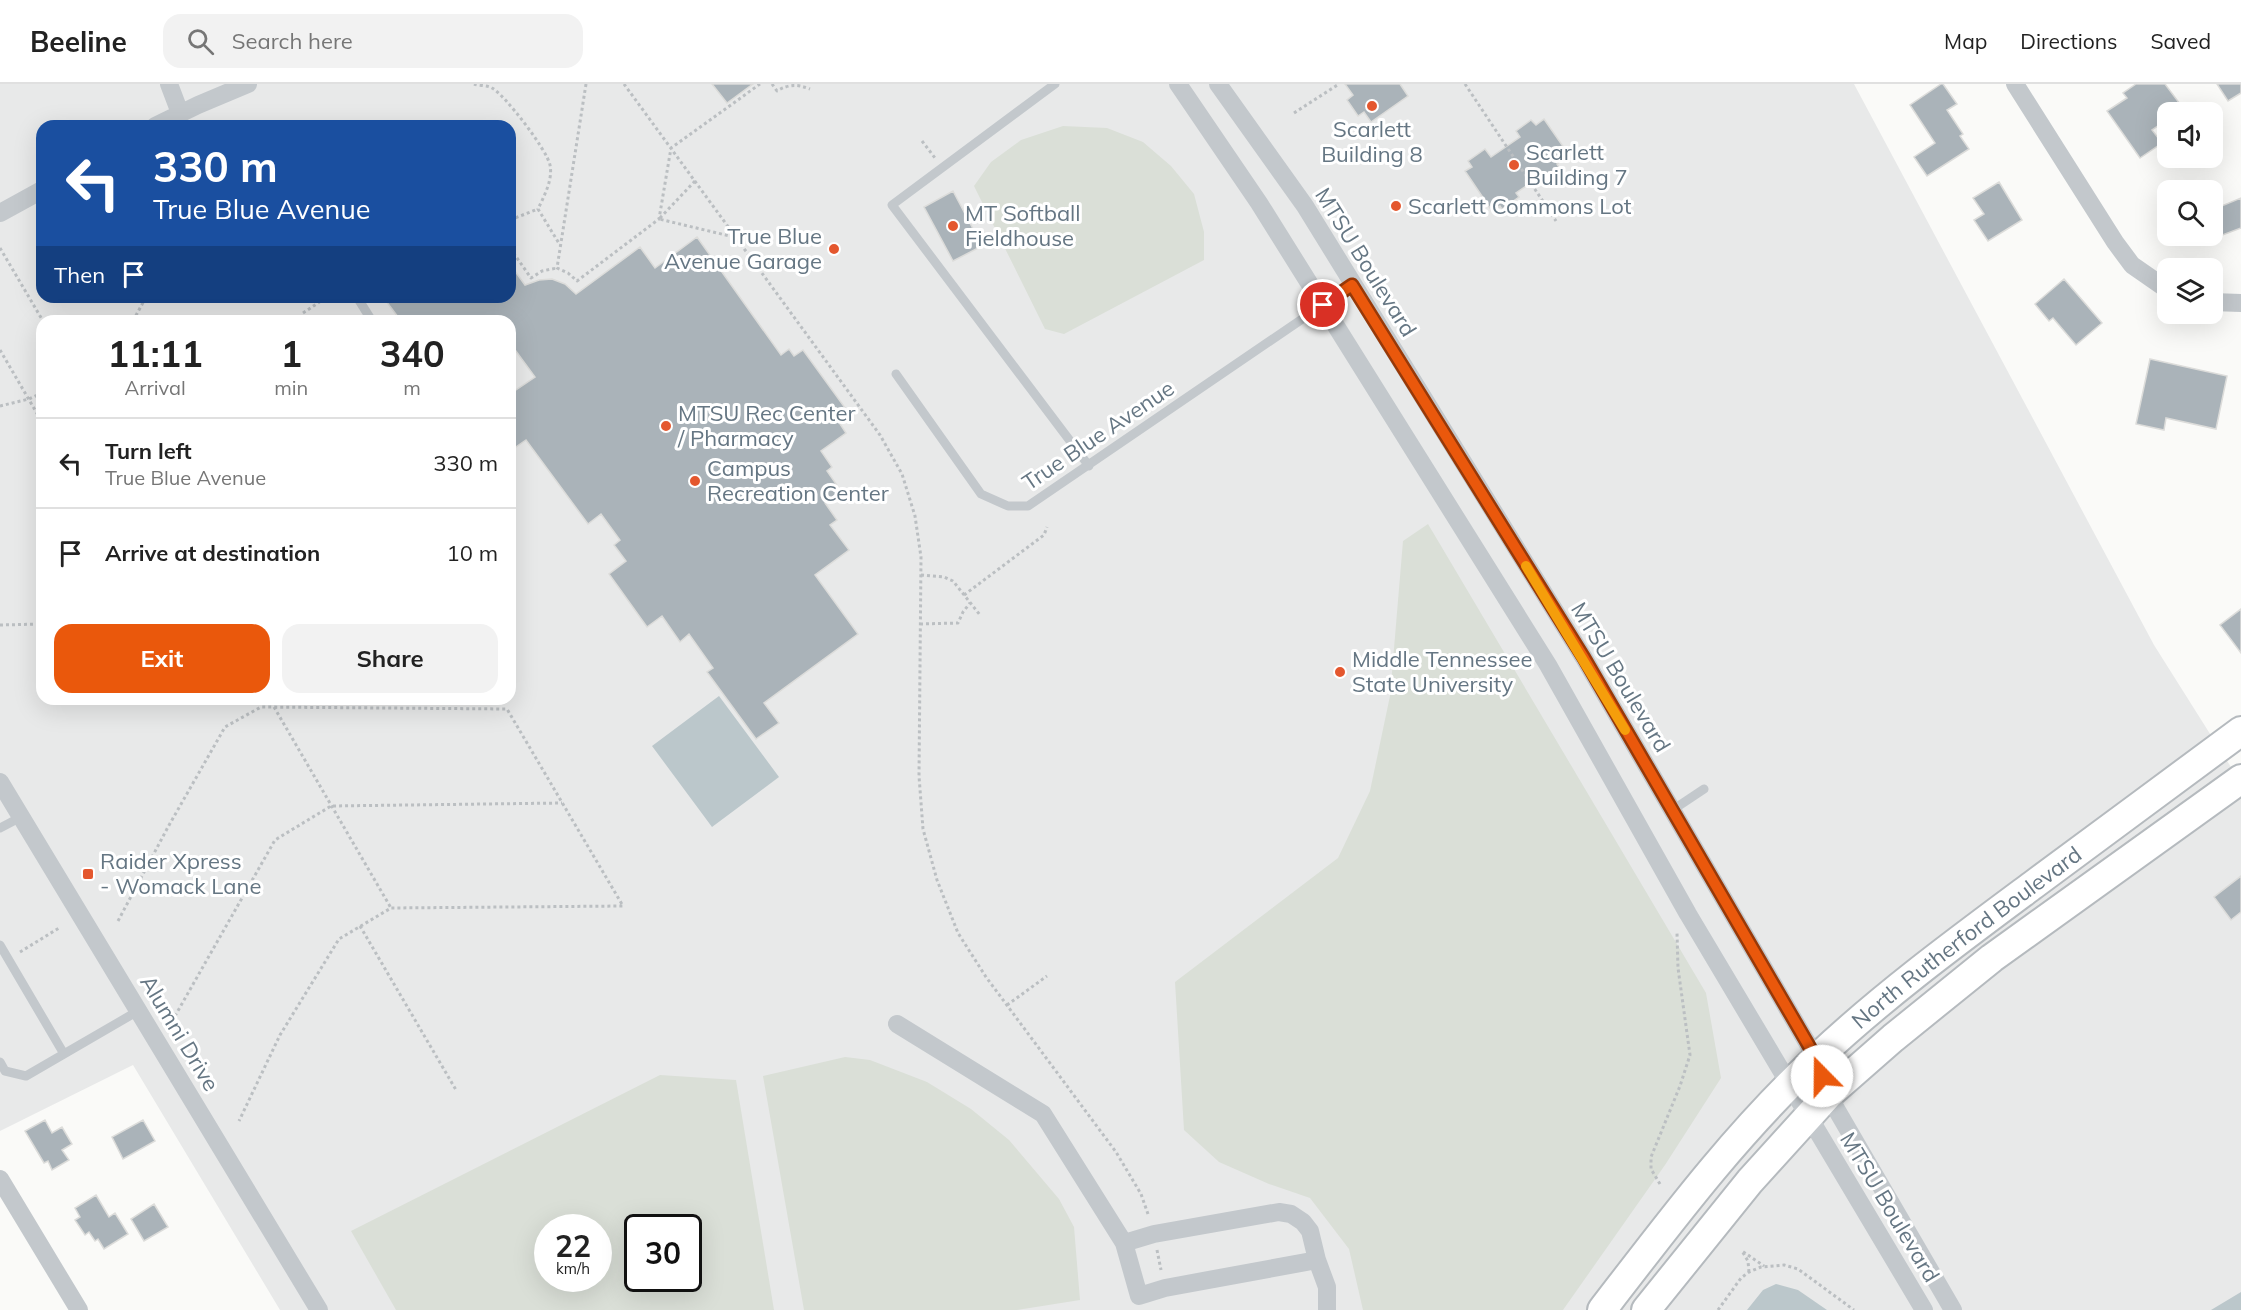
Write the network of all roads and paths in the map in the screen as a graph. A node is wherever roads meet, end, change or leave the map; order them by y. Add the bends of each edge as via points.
1 (169, 84) edge
2 (248, 84) edge
3 (474, 84) edge
4 (586, 84) edge
5 (624, 84) edge
6 (760, 84) edge
7 (772, 84) edge
8 (1055, 84) edge
9 (1178, 84) edge
10 (1218, 84) edge
11 (1339, 84) edge
12 (1465, 84) edge
13 (2019, 85) edge
14 (810, 89) dead end
15 (180, 113) junction
16 (1294, 113) dead end
17 (167, 120) edge
18 (922, 141) dead end
19 (671, 148) junction
20 (943, 168) junction
21 (695, 181) junction
22 (36, 192) edge
23 (538, 209) junction
24 (0, 213) edge
25 (516, 218) edge
26 (660, 219) junction
27 (1556, 221) dead end
28 (736, 237) junction
29 (560, 245) junction
30 (0, 248) edge
31 (516, 257) edge
32 (557, 268) junction
33 (2157, 282) edge
34 (1352, 285) junction
35 (2223, 302) edge
36 (318, 303) edge
37 (2241, 303) edge
38 (1323, 305) junction
39 (303, 313) dead end
40 (39, 315) edge
41 (0, 350) edge
42 (896, 374) dead end
43 (36, 396) edge
44 (29, 399) junction
45 (0, 406) edge
46 (36, 411) edge
47 (1089, 466) junction
48 (1047, 527) dead end
49 (921, 575) junction
50 (964, 595) junction
51 (970, 603) junction
52 (980, 615) dead end
53 (36, 624) edge
54 (920, 624) junction
55 (0, 625) edge
56 (274, 707) junction
57 (2241, 731) edge
58 (2241, 779) edge
59 (0, 782) edge
60 (1704, 789) dead end
61 (562, 802) junction
62 (332, 806) junction
63 (1671, 811) junction
64 (21, 817) junction
65 (0, 828) edge
66 (391, 908) junction
67 (118, 921) dead end
68 (360, 926) junction
69 (59, 928) dead end
70 (1677, 931) dead end
71 (0, 945) edge
72 (8, 959) junction
73 (1047, 976) dead end
74 (1007, 1005) junction
75 (138, 1011) junction
76 (175, 1016) dead end
77 (897, 1024) dead end
78 (64, 1054) junction
79 (1816, 1058) junction
80 (0, 1062) edge
81 (1789, 1086) junction
82 (456, 1090) dead end
83 (1828, 1095) junction
84 (1808, 1117) junction
85 (239, 1121) dead end
86 (0, 1179) edge
87 (1660, 1184) dead end
88 (1154, 1234) junction
89 (1124, 1243) junction
90 (1317, 1260) junction
91 (1765, 1267) junction
92 (1749, 1272) junction
93 (1165, 1288) junction
94 (79, 1310) edge
95 (319, 1310) edge
96 (1327, 1310) edge
97 (1602, 1310) edge
98 (1646, 1310) edge
99 (1718, 1310) edge
100 (1854, 1310) edge
101 (1924, 1310) edge
102 (1953, 1310) edge

1 - 15 street
2 - 15 street
3 - 23 path via 490,87 503,96 545,152 550,175
4 - 29 path
5 - 19 path
6 - 19 path
7 - 14 path via 777,91 794,84
8 - 20 lane
9 - 38 street, MTSU Boulevard
10 - 34 street, MTSU Boulevard via 1305,206
11 - 16 path
12 - 27 path
13 - 33 street via 2115,242 2132,265
15 - 17 street
18 - 20 path
19 - 21 path
19 - 26 path
20 - 47 lane via 892,205
21 - 26 path
21 - 28 path
22 - 24 street
23 - 25 path
23 - 29 path
26 - 28 path
26 - 32 path via 577,280
28 - 49 path via 880,435 902,474 915,516
29 - 32 path
30 - 40 path
31 - 32 path via 531,278
34 - 38 lane, True Blue Avenue
34 - 63 street, MTSU Boulevard via 1584,658
35 - 37 street
36 - 39 path
38 - 47 lane, True Blue Avenue
38 - 81 street, MTSU Boulevard via 1548,665
41 - 44 path
42 - 47 lane, True Blue Avenue via 981,494 1008,506 1028,507
43 - 44 path
44 - 45 path
44 - 46 path
48 - 50 path via 1044,536
49 - 50 path via 953,581
49 - 54 path
50 - 51 path
51 - 52 path
51 - 54 path via 958,623
53 - 55 path
54 - 74 path via 919,776 923,830 958,933
56 - 61 path via 507,710
56 - 62 path
56 - 67 path via 261,707 225,727
57 - 79 main road, North Rutherford Boulevard via 1899,986
58 - 83 main road, North Rutherford Boulevard via 1992,958
59 - 64 street, Alumni Drive
60 - 63 lane
61 - 62 path
61 - 66 path via 623,906
62 - 66 path
62 - 76 path via 275,840
63 - 79 street, MTSU Boulevard
64 - 65 lane
64 - 75 street, Alumni Drive
66 - 68 path
68 - 82 path
68 - 85 path via 339,939 280,1035
69 - 72 path
70 - 87 path via 1677,968 1690,1055 1651,1157 1651,1169
71 - 72 lane
72 - 78 lane
73 - 74 path
74 - 88 path via 1116,1152 1141,1194
75 - 78 lane
75 - 95 street, Alumni Drive
77 - 89 street via 1042,1114
78 - 80 lane via 26,1077 5,1071
79 - 81 main road, North Rutherford Boulevard
79 - 83 street, MTSU Boulevard
81 - 84 street, MTSU Boulevard
81 - 97 main road, North Rutherford Boulevard via 1689,1197
83 - 84 main road, North Rutherford Boulevard
83 - 102 street, MTSU Boulevard
84 - 98 main road, North Rutherford Boulevard via 1750,1181
84 - 101 street, MTSU Boulevard
86 - 94 street
88 - 89 street
88 - 90 street via 1279,1212 1303,1222 1310,1231
88 - 93 path
89 - 93 street via 1139,1299
90 - 93 street
90 - 96 street via 1327,1287
91 - 92 path
91 - 92 path via 1742,1251
91 - 100 path via 1784,1265 1798,1269
92 - 99 path

